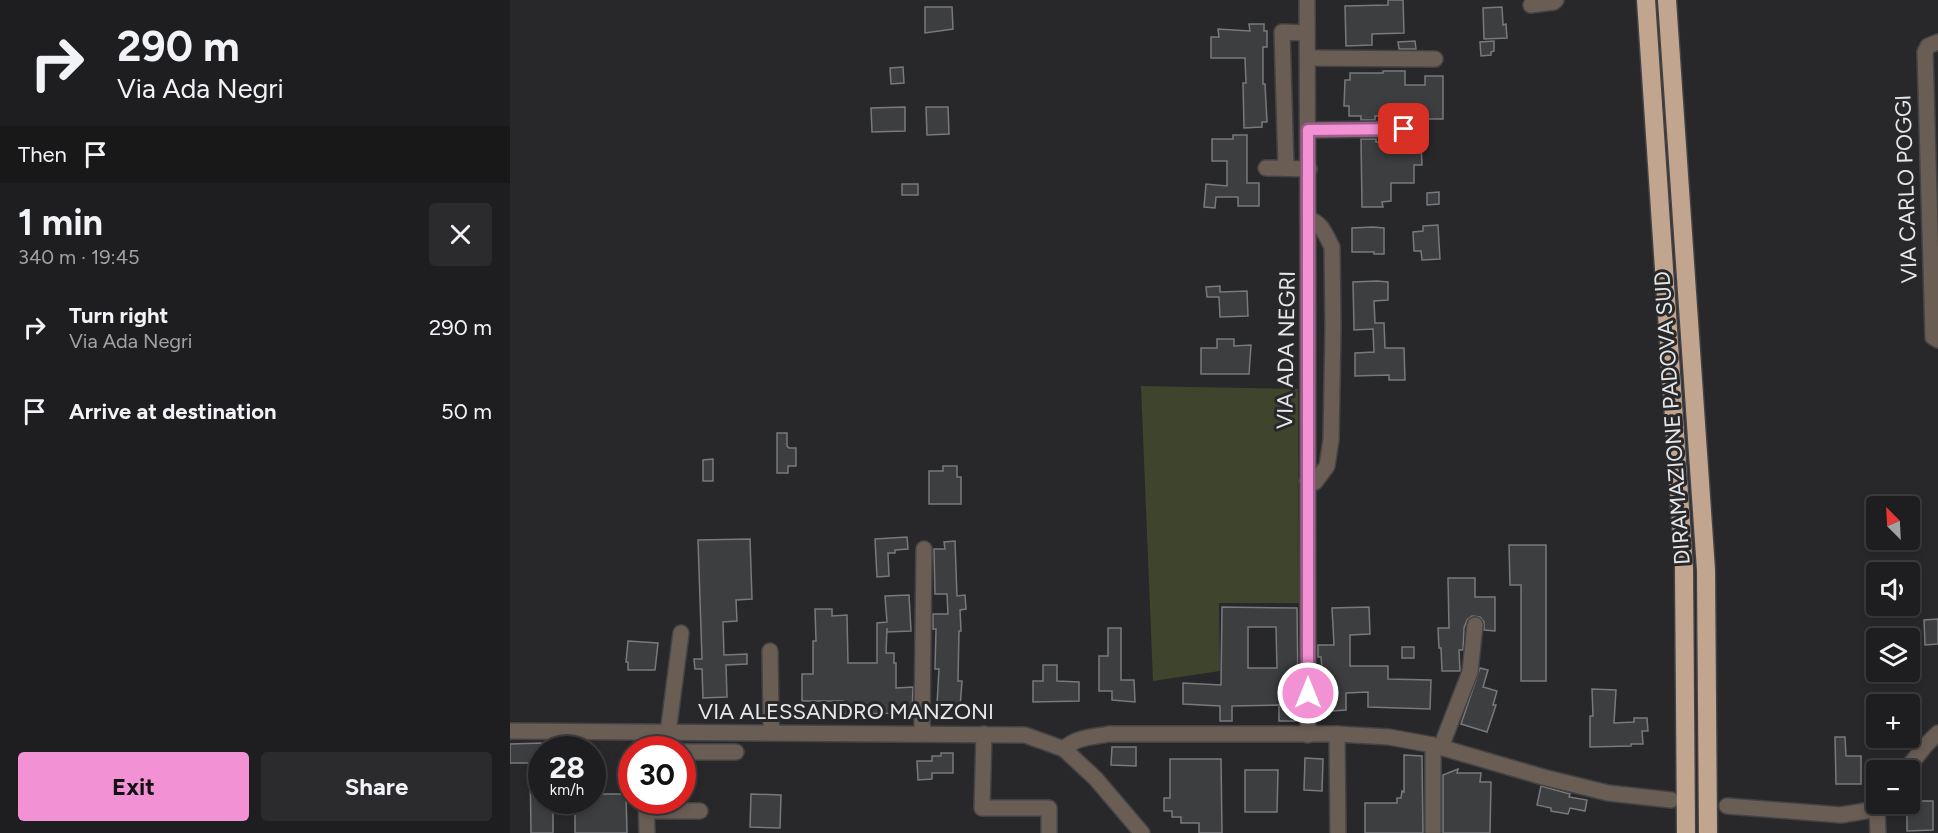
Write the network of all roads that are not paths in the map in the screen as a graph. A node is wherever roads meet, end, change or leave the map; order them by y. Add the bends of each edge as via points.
1 (1307, 0) edge
2 (1556, 0) edge
3 (1646, 0) edge
4 (1667, 0) edge
5 (1531, 5) dead end
6 (1307, 33) junction
7 (1938, 42) edge
8 (1308, 58) junction
9 (1435, 59) dead end
10 (1404, 129) dead end
11 (1308, 130) junction
12 (1266, 168) dead end
13 (1286, 168) junction
14 (1309, 170) junction
15 (1309, 219) junction
16 (1938, 340) edge
17 (1307, 481) junction
18 (924, 549) dead end
19 (1475, 625) dead end
20 (681, 633) dead end
21 (770, 651) dead end
22 (510, 731) edge
23 (646, 733) joint
24 (668, 733) junction
25 (773, 733) junction
26 (924, 733) junction
27 (1938, 733) edge
28 (984, 734) junction
29 (1337, 734) junction
30 (1308, 735) junction
31 (1437, 746) junction
32 (1064, 749) junction
33 (696, 752) edge
34 (736, 752) dead end
35 (1914, 760) edge
36 (1671, 800) dead end
37 (1727, 806) dead end
38 (1866, 810) edge
39 (696, 812) edge
40 (700, 812) dead end
41 (646, 814) edge
42 (1879, 814) edge
43 (647, 833) edge
44 (1049, 833) edge
45 (1142, 833) edge
46 (1338, 833) edge
47 (1433, 833) edge
48 (1686, 833) edge
49 (1708, 833) edge
50 (1878, 833) edge

1 - 6 street, VIA ADA NEGRI
2 - 5 street
3 - 48 highway, DIRAMAZIONE PADOVA SUD via 1684,568
4 - 49 highway, DIRAMAZIONE PADOVA SUD via 1706,570
6 - 8 street, VIA ADA NEGRI
6 - 13 street via 1282,32
7 - 16 street, VIA CARLO POGGI via 1925,52 1933,337
8 - 9 street
8 - 11 street, VIA ADA NEGRI
10 - 11 street
11 - 14 street, VIA ADA NEGRI
12 - 13 street
13 - 14 street
14 - 15 street, VIA ADA NEGRI
15 - 17 street, VIA ADA NEGRI
15 - 17 street, VIA ADA NEGRI via 1322,227 1332,247 1333,374 1327,466 1315,482
17 - 30 street, VIA ADA NEGRI
18 - 26 street
19 - 31 street via 1470,672
20 - 24 street
21 - 25 street
22 - 23 street, VIA ALESSANDRO MANZONI
23 - 24 street, VIA ALESSANDRO MANZONI
24 - 25 street, VIA ALESSANDRO MANZONI
25 - 26 street, VIA ALESSANDRO MANZONI
26 - 28 street, VIA ALESSANDRO MANZONI
27 - 35 street
28 - 32 street, VIA ALESSANDRO MANZONI via 1025,735
28 - 44 street via 982,808 1049,808
29 - 30 street
29 - 31 street via 1389,737
29 - 46 street
30 - 32 street via 1109,735 1079,739
31 - 36 street via 1608,793
31 - 47 street
32 - 45 street, VIA ALESSANDRO MANZONI via 1096,779
33 - 34 street
37 - 38 street via 1840,815
39 - 40 street
41 - 43 street
42 - 50 street

